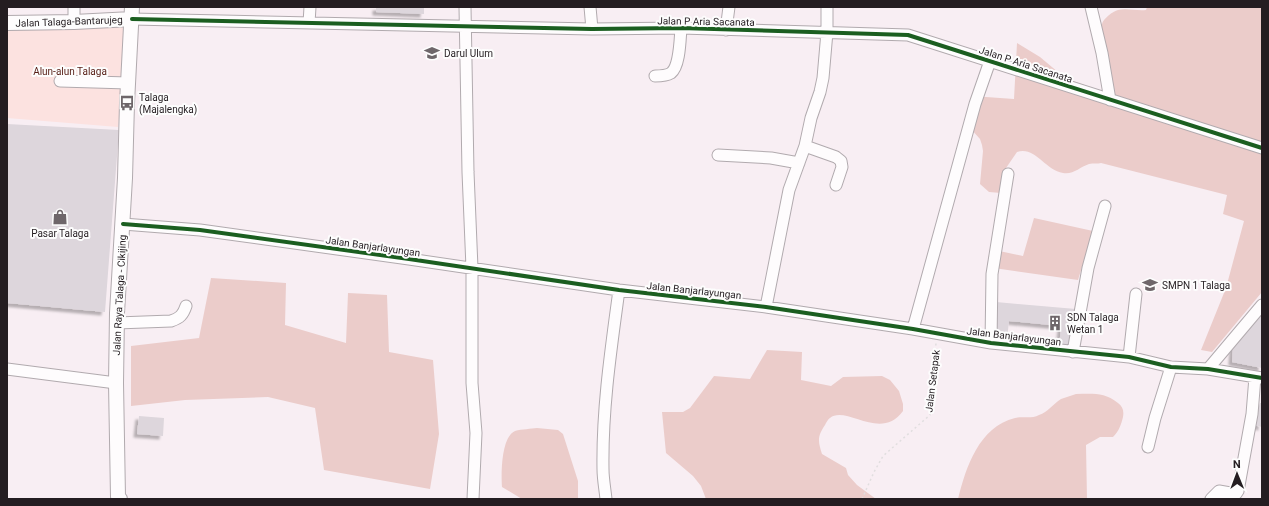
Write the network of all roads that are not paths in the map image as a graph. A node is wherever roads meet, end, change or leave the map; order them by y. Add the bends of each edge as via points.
1 (74, 7) edge
2 (310, 7) edge
3 (465, 7) edge
4 (590, 7) edge
5 (729, 7) edge
6 (827, 7) edge
7 (1091, 7) edge
8 (132, 13) edge
9 (74, 22) junction
10 (7, 23) edge
11 (309, 23) junction
12 (466, 26) junction
13 (681, 28) junction
14 (592, 29) junction
15 (726, 30) junction
16 (827, 32) junction
17 (990, 61) junction
18 (655, 76) dead end
19 (60, 81) dead end
20 (128, 83) junction
21 (1110, 100) junction
22 (805, 146) junction
23 (1262, 148) edge
24 (718, 155) dead end
25 (798, 163) junction
26 (1008, 174) dead end
27 (836, 185) dead end
28 (1105, 206) dead end
29 (122, 224) junction
30 (472, 268) junction
31 (619, 290) junction
32 (1136, 294) dead end
33 (1262, 305) edge
34 (186, 306) dead end
35 (766, 307) junction
36 (117, 323) junction
37 (913, 329) junction
38 (991, 343) junction
39 (1073, 352) junction
40 (1129, 357) junction
41 (1171, 367) junction
42 (7, 369) edge
43 (1208, 369) junction
44 (1259, 377) edge
45 (116, 383) junction
46 (1148, 447) dead end
47 (118, 498) edge
48 (473, 499) edge
49 (606, 499) edge
50 (1211, 499) edge

1 - 9 street
2 - 11 street
3 - 12 street
4 - 14 street
5 - 15 street
6 - 16 street
7 - 21 street
8 - 9 main road, Jalan Talaga-Bantarujeg
8 - 11 street, Jalan P Aria Sacanata
8 - 20 main road, Jalan Raya Talaga - Cikijing
9 - 10 main road, Jalan Talaga-Bantarujeg
11 - 12 street, Jalan P Aria Sacanata
12 - 14 street, Jalan P Aria Sacanata
12 - 30 street
13 - 14 street, Jalan P Aria Sacanata
13 - 15 street, Jalan P Aria Sacanata
13 - 18 street via 678,59 672,72
15 - 16 street, Jalan P Aria Sacanata
16 - 17 street, Jalan P Aria Sacanata via 908,35
16 - 22 street via 823,78
17 - 21 street, Jalan P Aria Sacanata
17 - 37 street via 975,104
19 - 20 street
20 - 29 main road, Jalan Raya Talaga - Cikijing
21 - 23 street, Jalan P Aria Sacanata
22 - 25 street
22 - 27 street via 842,161
24 - 25 street via 771,158
25 - 35 street via 789,190
26 - 38 street via 992,274
28 - 39 street via 1088,268
29 - 30 street, Jalan Banjarlayungan via 200,230
29 - 36 main road, Jalan Raya Talaga - Cikijing
30 - 31 street, Jalan Banjarlayungan
30 - 48 street via 472,383 476,433
31 - 35 street, Jalan Banjarlayungan
31 - 49 street via 603,437 602,470
32 - 40 street
33 - 43 street
34 - 36 street via 183,314 172,321
35 - 37 street, Jalan Banjarlayungan
36 - 45 main road, Jalan Raya Talaga - Cikijing
37 - 38 street, Jalan Banjarlayungan
38 - 39 street, Jalan Banjarlayungan
39 - 40 street, Jalan Banjarlayungan
40 - 41 street, Jalan Banjarlayungan
41 - 43 street, Jalan Banjarlayungan
41 - 46 street
42 - 45 street
43 - 44 street, Jalan Banjarlayungan
44 - 50 street via 1238,491 1236,494 1220,491
45 - 47 main road, Jalan Raya Talaga - Cikijing

